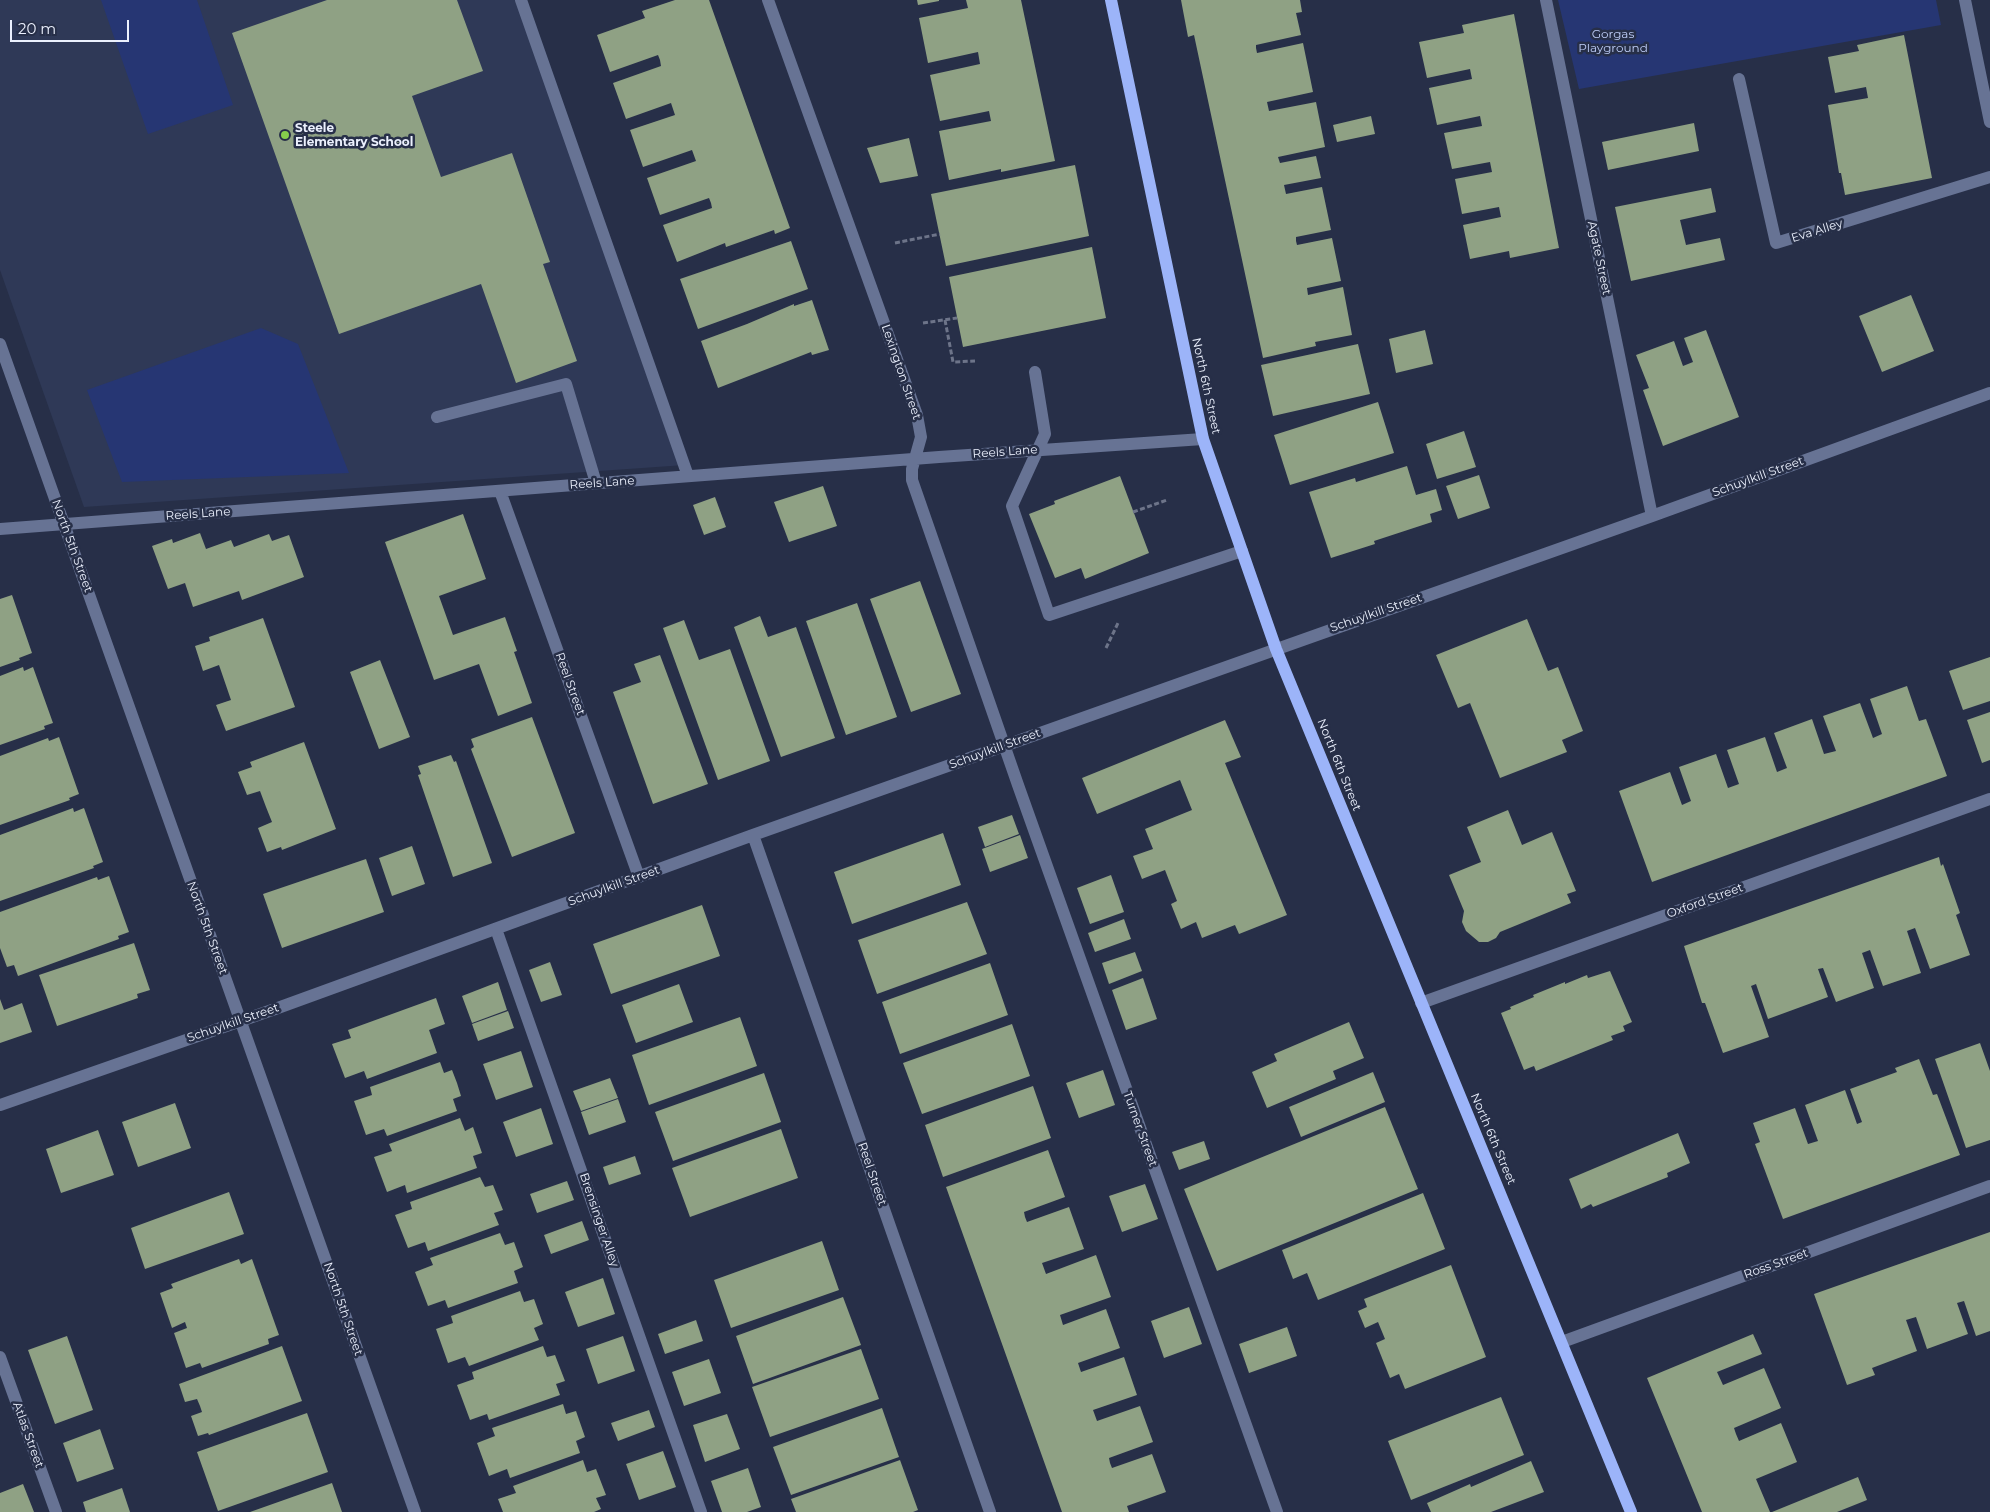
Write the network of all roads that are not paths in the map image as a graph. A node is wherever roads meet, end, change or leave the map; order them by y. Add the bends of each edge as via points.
1 (521, 0) edge
2 (768, 0) edge
3 (1110, 0) edge
4 (1546, 0) edge
5 (1965, 0) edge
6 (1739, 79) dead end
7 (1990, 122) edge
8 (1990, 177) edge
9 (0, 344) edge
10 (1035, 372) dead end
11 (1990, 393) edge
12 (437, 417) dead end
13 (1203, 439) junction
14 (1038, 450) junction
15 (915, 459) junction
16 (688, 476) junction
17 (596, 483) junction
18 (500, 491) junction
19 (1652, 516) junction
20 (64, 524) junction
21 (0, 529) edge
22 (1242, 551) junction
23 (1276, 649) junction
24 (1004, 746) junction
25 (1990, 799) edge
26 (753, 835) junction
27 (639, 877) junction
28 (496, 929) junction
29 (1421, 1003) junction
30 (240, 1020) junction
31 (0, 1105) edge
32 (1990, 1186) edge
33 (1562, 1342) junction
34 (0, 1357) edge
35 (56, 1512) edge
36 (415, 1512) edge
37 (702, 1512) edge
38 (990, 1512) edge
39 (1276, 1512) edge
40 (1631, 1512) edge

1 - 16 street
2 - 15 street, Lexington Street via 917,415 921,437
3 - 13 main road, North 6th Street
4 - 19 street, Agate Street
5 - 7 street
6 - 8 street, Eva Alley via 1776,243
9 - 20 street, North 5th Street
10 - 14 street via 1045,434
11 - 19 street, Schuylkill Street
12 - 17 street via 566,384
13 - 14 street, Reels Lane
13 - 22 main road, North 6th Street
14 - 15 street, Reels Lane
14 - 22 street via 1012,506 1049,615
15 - 16 street, Reels Lane
15 - 24 street, Lexington Street via 912,480
16 - 17 street, Reels Lane
17 - 18 street, Reels Lane
18 - 20 street, Reels Lane
18 - 27 street, Reel Street
19 - 23 street, Schuylkill Street
20 - 21 street, Reels Lane
20 - 30 street, North 5th Street
22 - 23 main road, North 6th Street
23 - 24 street, Schuylkill Street
23 - 29 main road, North 6th Street
24 - 26 street, Schuylkill Street
24 - 39 street, Turner Street
25 - 29 street, Oxford Street
26 - 27 street, Schuylkill Street
26 - 38 street, Reel Street
27 - 28 street, Schuylkill Street
28 - 30 street, Schuylkill Street
28 - 37 street, Brensinger Alley
29 - 33 main road, North 6th Street
30 - 31 street, Schuylkill Street
30 - 36 street, North 5th Street
32 - 33 street, Ross Street
33 - 40 main road, North 6th Street
34 - 35 street, Atlas Street

